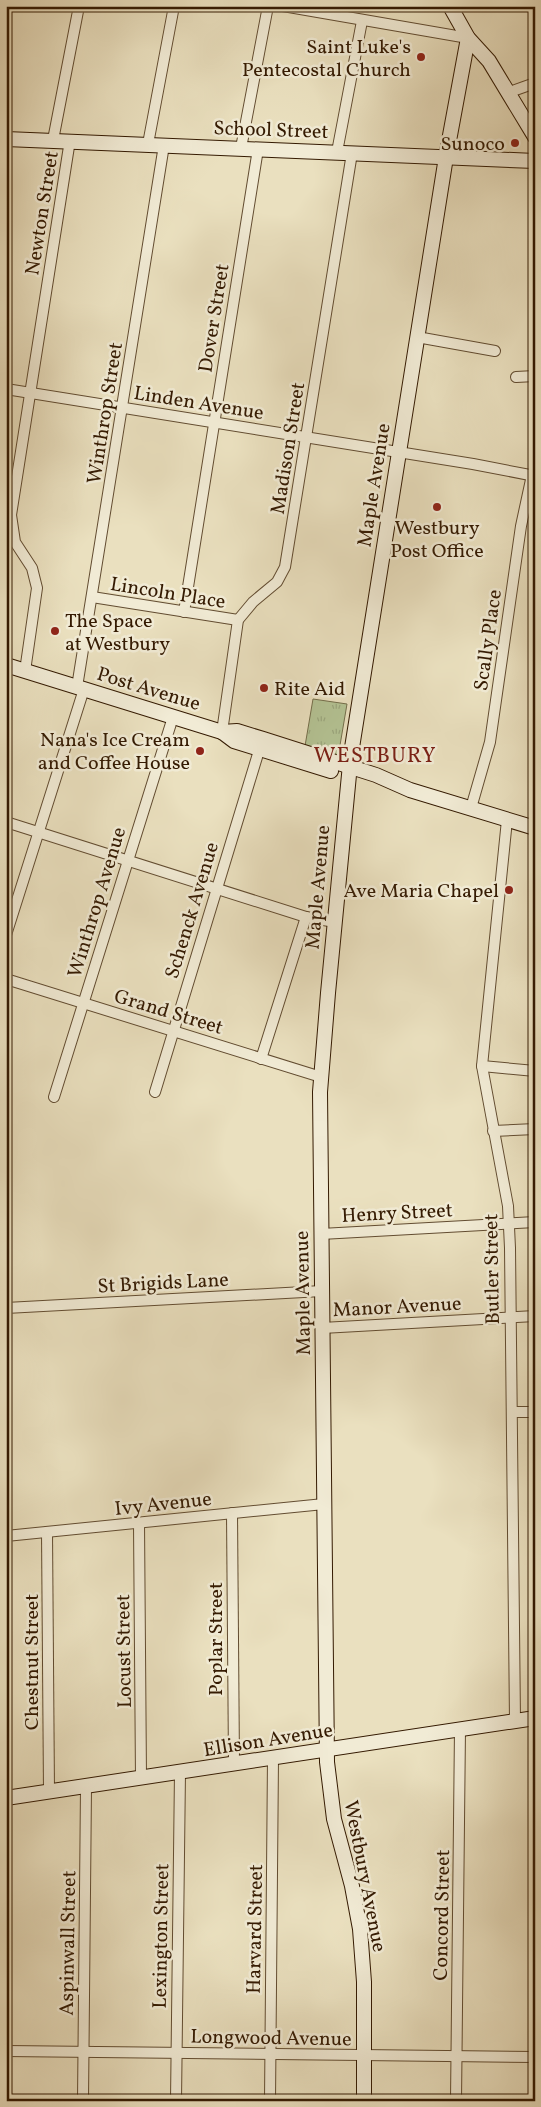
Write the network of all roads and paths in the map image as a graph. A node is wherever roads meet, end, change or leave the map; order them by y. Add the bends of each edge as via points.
1 (79, 6) edge
2 (174, 6) edge
3 (268, 6) edge
4 (283, 6) edge
5 (450, 6) edge
6 (362, 21) junction
7 (468, 38) junction
8 (535, 83) edge
9 (507, 93) junction
10 (6, 138) edge
11 (535, 138) edge
12 (53, 140) junction
13 (70, 140) junction
14 (148, 144) junction
15 (164, 145) junction
16 (241, 148) junction
17 (258, 149) junction
18 (337, 152) junction
19 (352, 153) junction
20 (446, 157) junction
21 (535, 161) edge
22 (417, 337) junction
23 (495, 351) dead end
24 (535, 376) edge
25 (516, 377) dead end
26 (6, 389) edge
27 (30, 393) junction
28 (122, 407) junction
29 (214, 422) junction
30 (307, 437) junction
31 (399, 452) junction
32 (533, 476) edge
33 (92, 598) junction
34 (184, 612) junction
35 (238, 620) junction
36 (6, 665) edge
37 (25, 671) junction
38 (81, 688) junction
39 (173, 717) junction
40 (222, 732) junction
41 (261, 744) junction
42 (349, 772) junction
43 (471, 808) junction
44 (507, 820) junction
45 (6, 822) edge
46 (535, 828) edge
47 (39, 832) junction
48 (128, 860) junction
49 (216, 888) junction
50 (306, 918) junction
51 (335, 922) junction
52 (6, 935) edge
53 (6, 979) edge
54 (83, 1003) junction
55 (172, 1031) junction
56 (261, 1059) junction
57 (482, 1066) junction
58 (535, 1072) edge
59 (321, 1077) junction
60 (155, 1092) dead end
61 (54, 1097) dead end
62 (535, 1129) edge
63 (494, 1131) junction
64 (535, 1222) edge
65 (508, 1224) junction
66 (321, 1234) junction
67 (322, 1291) junction
68 (6, 1308) edge
69 (535, 1316) edge
70 (510, 1317) junction
71 (322, 1328) junction
72 (512, 1412) junction
73 (535, 1412) edge
74 (324, 1504) junction
75 (232, 1513) junction
76 (139, 1523) junction
77 (47, 1532) junction
78 (6, 1536) edge
79 (535, 1718) edge
80 (515, 1721) junction
81 (460, 1729) junction
82 (328, 1750) junction
83 (273, 1758) junction
84 (234, 1764) junction
85 (180, 1772) junction
86 (142, 1778) junction
87 (86, 1786) junction
88 (49, 1792) junction
89 (6, 1798) edge
90 (6, 2051) edge
91 (83, 2052) junction
92 (177, 2053) junction
93 (270, 2054) junction
94 (363, 2056) junction
95 (457, 2056) junction
96 (535, 2057) edge
97 (82, 2101) edge
98 (176, 2101) edge
99 (270, 2101) edge
100 (364, 2101) edge
101 (456, 2101) edge

1 - 12 street, Newton Street
2 - 14 street
3 - 16 street
4 - 6 street
5 - 7 main road
6 - 7 street
6 - 18 street
7 - 9 main road via 488,61
7 - 20 main road, Maple Avenue
8 - 9 street
9 - 11 main road
10 - 12 main road, School Street
12 - 13 main road, School Street
13 - 14 main road, School Street
13 - 27 street, Newton Street
14 - 15 main road, School Street
15 - 16 main road, School Street
15 - 28 street, Winthrop Street
16 - 17 main road, School Street
17 - 18 main road, School Street
17 - 29 street, Dover Street
18 - 19 main road, School Street
19 - 20 main road, School Street
19 - 30 street, Madison Street
20 - 21 main road, School Street
20 - 22 main road, Maple Avenue
22 - 23 street
22 - 31 main road, Maple Avenue
24 - 25 street
26 - 27 street, Linden Avenue
27 - 28 street, Linden Avenue
27 - 37 street, Newton Street via 11,515 15,542 32,568 37,588
28 - 29 street, Linden Avenue
28 - 33 street, Winthrop Street
29 - 30 street, Linden Avenue
29 - 34 street, Dover Street
30 - 31 street, Linden Avenue
30 - 35 street, Madison Street via 285,567 277,582
31 - 32 street, Linden Avenue
31 - 42 main road, Maple Avenue
32 - 43 street, Scally Place via 521,523 490,742
33 - 34 street, Lincoln Place
33 - 38 street, Winthrop Street
34 - 35 street, Lincoln Place
35 - 40 street
36 - 37 main road, Post Avenue
37 - 38 main road, Post Avenue
38 - 39 main road, Post Avenue
38 - 47 street, Winthrop Street
39 - 40 main road, Post Avenue
39 - 48 street, Winthrop Avenue
40 - 41 main road, Post Avenue via 237,731
41 - 42 main road, Post Avenue
41 - 49 street, Schenck Avenue
42 - 43 main road, Post Avenue via 393,789 410,790
42 - 51 main road, Maple Avenue
43 - 44 main road, Post Avenue
44 - 46 main road, Post Avenue
44 - 57 street, Butler Street
45 - 47 street
47 - 48 street
47 - 52 street, Winthrop Street
48 - 49 street
48 - 54 street, Winthrop Avenue
49 - 50 street
49 - 55 street, Schenck Avenue
50 - 51 street
50 - 56 street
51 - 59 main road, Maple Avenue
53 - 54 street, Grand Street
54 - 55 street, Grand Street
54 - 61 street, Winthrop Avenue
55 - 56 street, Grand Street
55 - 60 street, Schenck Avenue
56 - 59 street, Grand Street
57 - 58 street
57 - 63 street, Butler Street
59 - 66 main road, Maple Avenue
62 - 63 street
63 - 65 street, Butler Street via 508,1206
64 - 65 street, Henry Street
65 - 66 street, Henry Street
65 - 70 street, Butler Street
66 - 67 main road, Maple Avenue
67 - 68 street, St Brigids Lane
67 - 71 main road, Maple Avenue
69 - 70 street, Manor Avenue
70 - 71 street, Manor Avenue
70 - 72 street, Butler Street
71 - 74 main road, Maple Avenue
72 - 73 street
72 - 80 street, Butler Street
74 - 75 street, Ivy Avenue
74 - 82 main road, Maple Avenue
75 - 76 street, Ivy Avenue
75 - 84 street, Poplar Street
76 - 77 street, Ivy Avenue
76 - 86 street, Locust Street
77 - 78 street, Ivy Avenue
77 - 88 street, Chestnut Street
79 - 80 main road, Ellison Avenue
80 - 81 main road, Ellison Avenue
81 - 82 main road, Ellison Avenue
81 - 95 street, Concord Street
82 - 83 main road, Ellison Avenue
82 - 94 main road, Westbury Avenue via 334,1819 360,1929 364,1982
83 - 84 main road, Ellison Avenue
83 - 93 street, Harvard Street
84 - 85 main road, Ellison Avenue
85 - 86 main road, Ellison Avenue
85 - 92 street, Lexington Street
86 - 87 main road, Ellison Avenue
87 - 88 main road, Ellison Avenue
87 - 91 street, Aspinwall Street
88 - 89 main road, Ellison Avenue
90 - 91 street, Longwood Avenue
91 - 92 street, Longwood Avenue
91 - 97 street, Aspinwall Street
92 - 93 street, Longwood Avenue
92 - 98 street, Lexington Street
93 - 94 street, Longwood Avenue
93 - 99 street, Harvard Street
94 - 95 street, Longwood Avenue
94 - 100 main road, Westbury Avenue
95 - 96 street, Longwood Avenue
95 - 101 street, Concord Street

